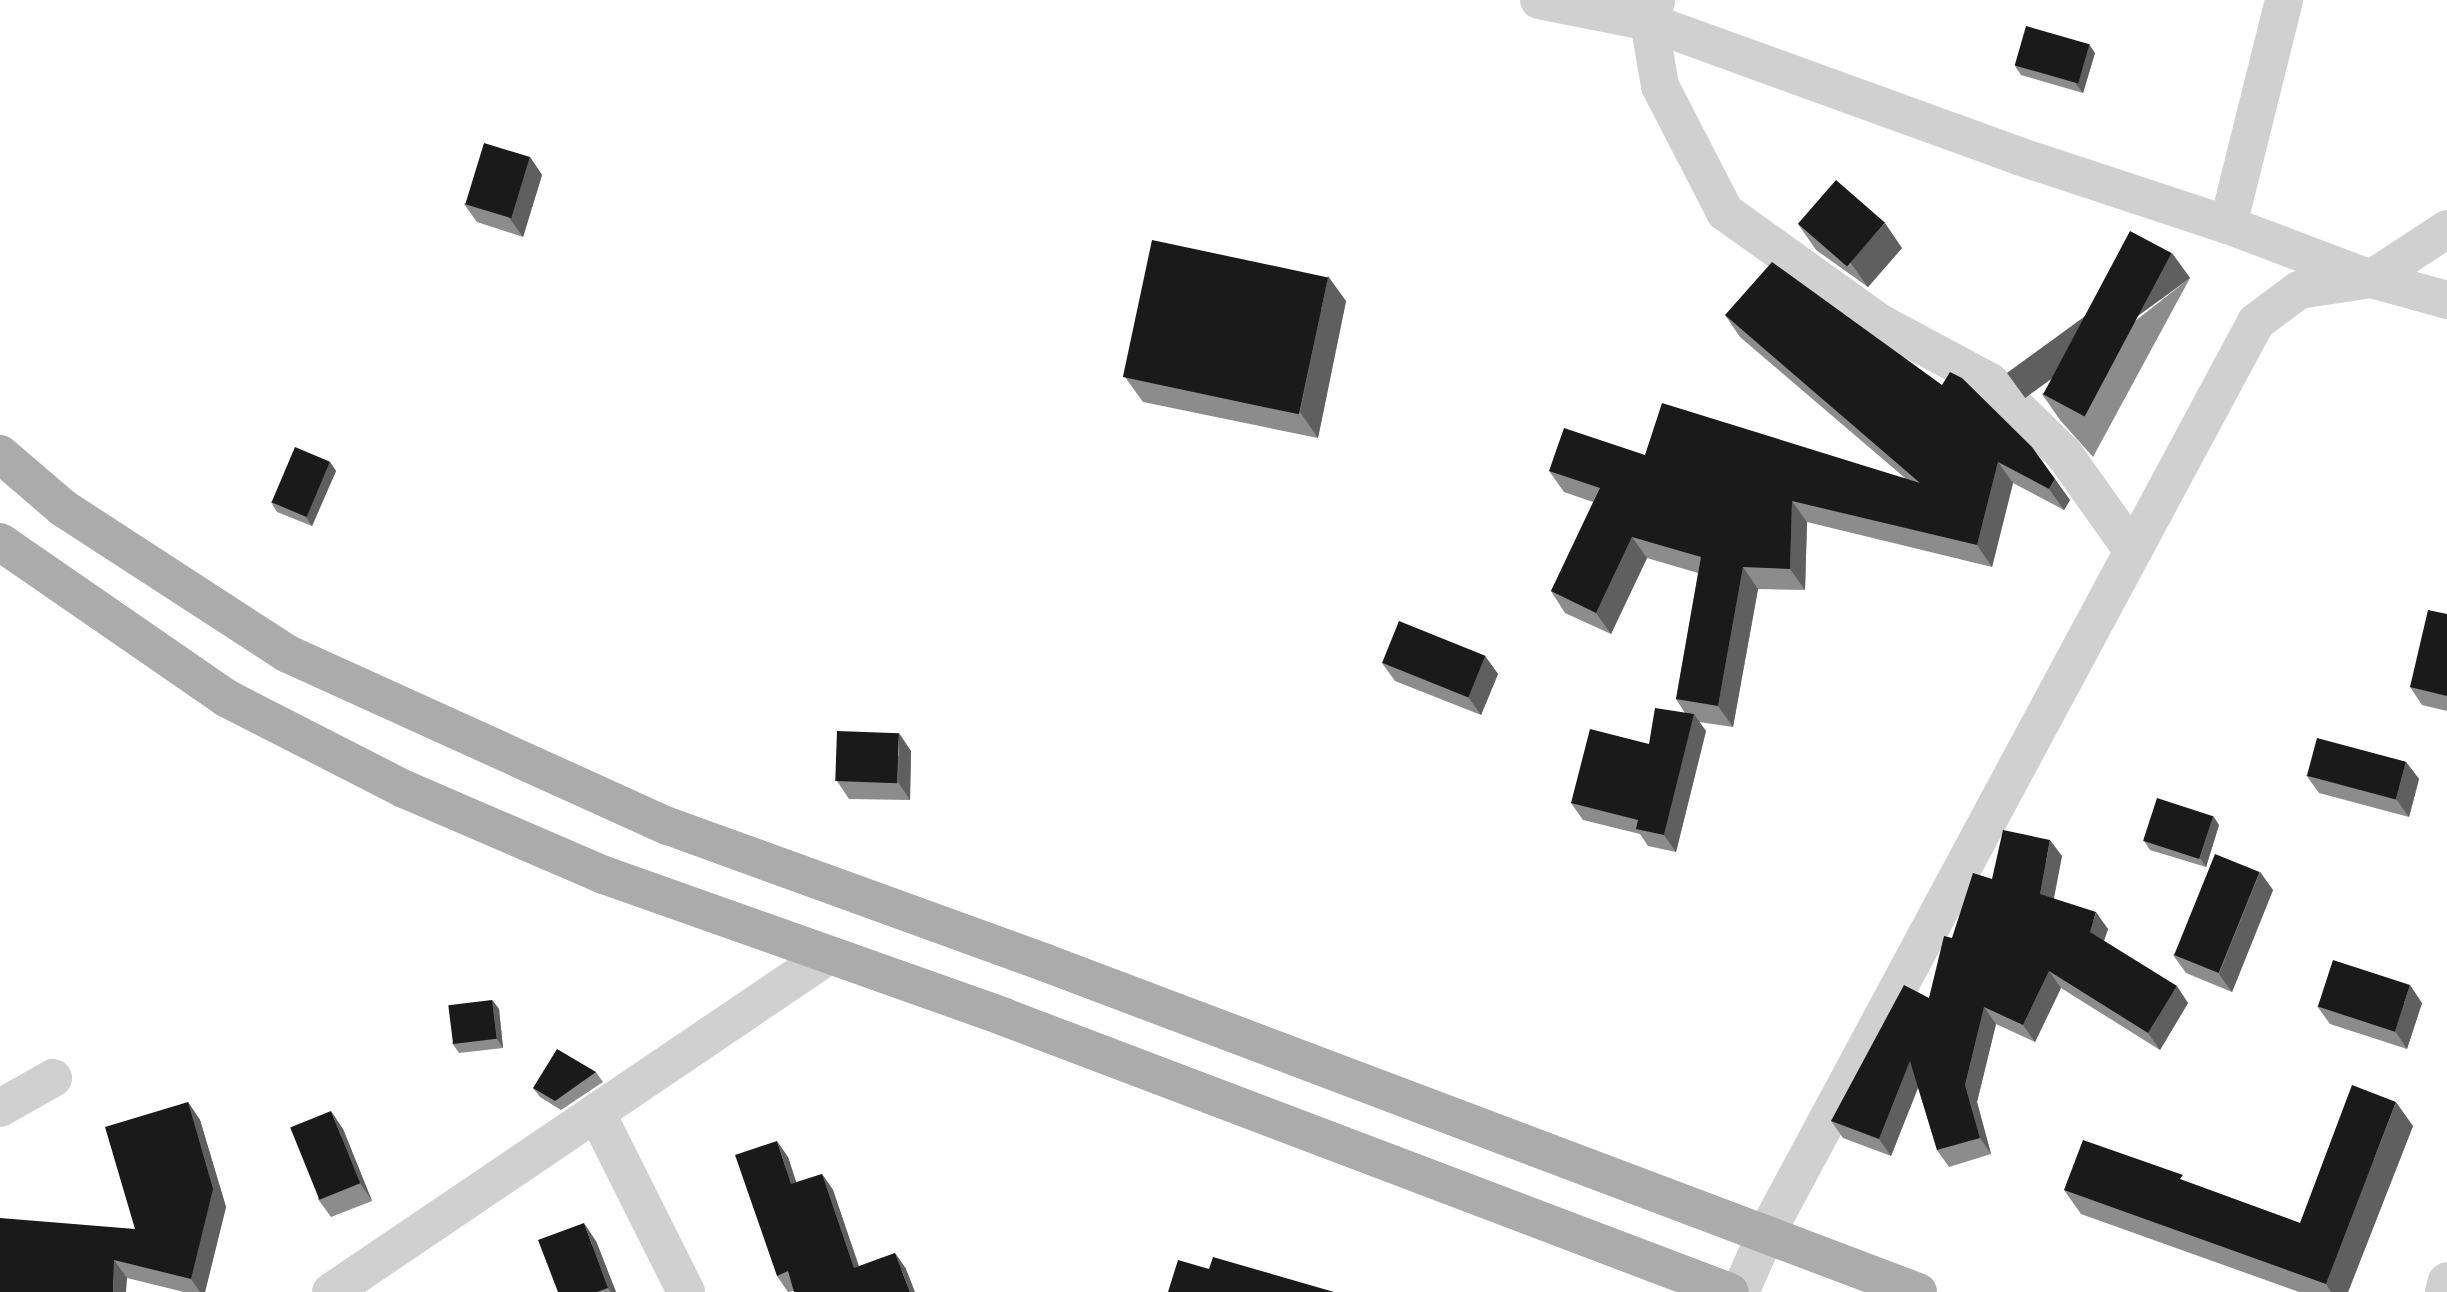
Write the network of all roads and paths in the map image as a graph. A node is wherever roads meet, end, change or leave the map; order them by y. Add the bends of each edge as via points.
1 (1539, 0) edge
2 (2284, 0) edge
3 (1653, 11) edge
4 (2228, 225) junction
5 (2447, 229) edge
6 (2371, 279) junction
7 (2447, 300) edge
8 (0, 454) edge
9 (0, 542) edge
10 (2133, 551) junction
11 (829, 955) junction
12 (53, 1078) dead end
13 (0, 1108) edge
14 (596, 1112) junction
15 (1766, 1234) junction
16 (2447, 1280) edge
17 (331, 1292) edge
18 (686, 1292) edge
19 (1730, 1292) edge
20 (1740, 1292) edge
21 (1918, 1292) edge
22 (2444, 1292) edge

1 - 3 street
2 - 4 street
3 - 4 street via 2021,157
3 - 10 street via 1660,86 1725,212 1880,323 1990,383 2064,454
4 - 6 street
5 - 6 street
6 - 7 street
6 - 10 street via 2300,290 2256,322
8 - 15 main road via 62,508 288,654 668,826
9 - 11 main road via 226,698 404,789 604,875
10 - 15 street
11 - 14 street
11 - 19 main road
12 - 13 street
14 - 17 street
14 - 18 street
15 - 20 street
15 - 21 main road
16 - 22 street

